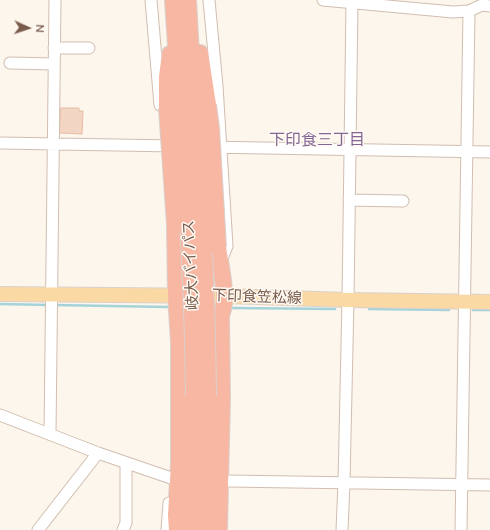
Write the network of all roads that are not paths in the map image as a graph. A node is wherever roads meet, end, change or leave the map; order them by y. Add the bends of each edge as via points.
1 (55, 0) edge
2 (151, 0) edge
3 (173, 0) edge
4 (188, 0) edge
5 (209, 0) edge
6 (323, 0) edge
7 (352, 2) junction
8 (490, 6) edge
9 (469, 12) junction
10 (182, 20) junction
11 (54, 48) junction
12 (89, 48) dead end
13 (10, 63) dead end
14 (54, 64) junction
15 (187, 106) junction
16 (0, 144) edge
17 (52, 144) junction
18 (163, 146) junction
19 (222, 147) junction
20 (350, 149) junction
21 (467, 151) junction
22 (490, 152) edge
23 (349, 200) junction
24 (403, 201) dead end
25 (175, 252) junction
26 (220, 264) junction
27 (0, 294) edge
28 (176, 296) junction
29 (348, 300) junction
30 (51, 302) junction
31 (225, 302) junction
32 (464, 302) junction
33 (490, 302) edge
34 (179, 342) junction
35 (201, 396) junction
36 (0, 415) edge
37 (50, 434) junction
38 (98, 453) junction
39 (126, 463) junction
40 (172, 478) junction
41 (228, 481) junction
42 (344, 483) junction
43 (461, 484) junction
44 (490, 485) edge
45 (38, 530) edge
46 (123, 530) edge
47 (167, 530) edge
48 (177, 530) edge
49 (192, 530) edge
50 (205, 530) edge
51 (219, 530) edge
52 (226, 530) edge
53 (342, 530) edge
54 (461, 530) edge

1 - 11 street
2 - 18 street
3 - 10 highway, 岐大バイパス
4 - 10 highway, 岐大バイパス
5 - 19 street
6 - 7 street
7 - 9 street
7 - 20 street
8 - 9 street via 482,5
9 - 21 street
10 - 15 highway, 岐大バイパス
10 - 15 highway via 202,58
11 - 12 street
11 - 14 street
13 - 14 street
14 - 17 street
15 - 25 highway, bridge via 175,225
15 - 26 highway, bridge via 211,128
15 - 35 highway, 岐大バイパス, bridge via 187,191 192,297
16 - 17 street
17 - 18 street
17 - 30 street
18 - 19 street
18 - 25 street
19 - 20 street
19 - 26 street via 227,246
20 - 21 street
20 - 23 street
21 - 22 street
21 - 32 street
23 - 24 street
23 - 29 street
25 - 28 highway
26 - 31 highway
27 - 30 main road, 下印食笠松線
28 - 30 main road, 下印食笠松線
28 - 31 main road, 下印食笠松線
28 - 34 highway
29 - 31 main road, 下印食笠松線
29 - 32 main road, 下印食笠松線
29 - 42 street
30 - 37 street
31 - 41 street via 228,315
31 - 51 highway via 221,316
32 - 33 main road, 下印食笠松線
32 - 43 street
34 - 40 street via 174,353
34 - 48 highway
35 - 49 highway, 岐大バイパス
35 - 50 highway, 岐大バイパス
36 - 37 street
37 - 38 street
38 - 39 street
38 - 45 street
39 - 40 street
39 - 46 street via 126,522
40 - 47 street
41 - 42 street
41 - 52 street
42 - 43 street
42 - 53 street
43 - 44 street
43 - 54 street

